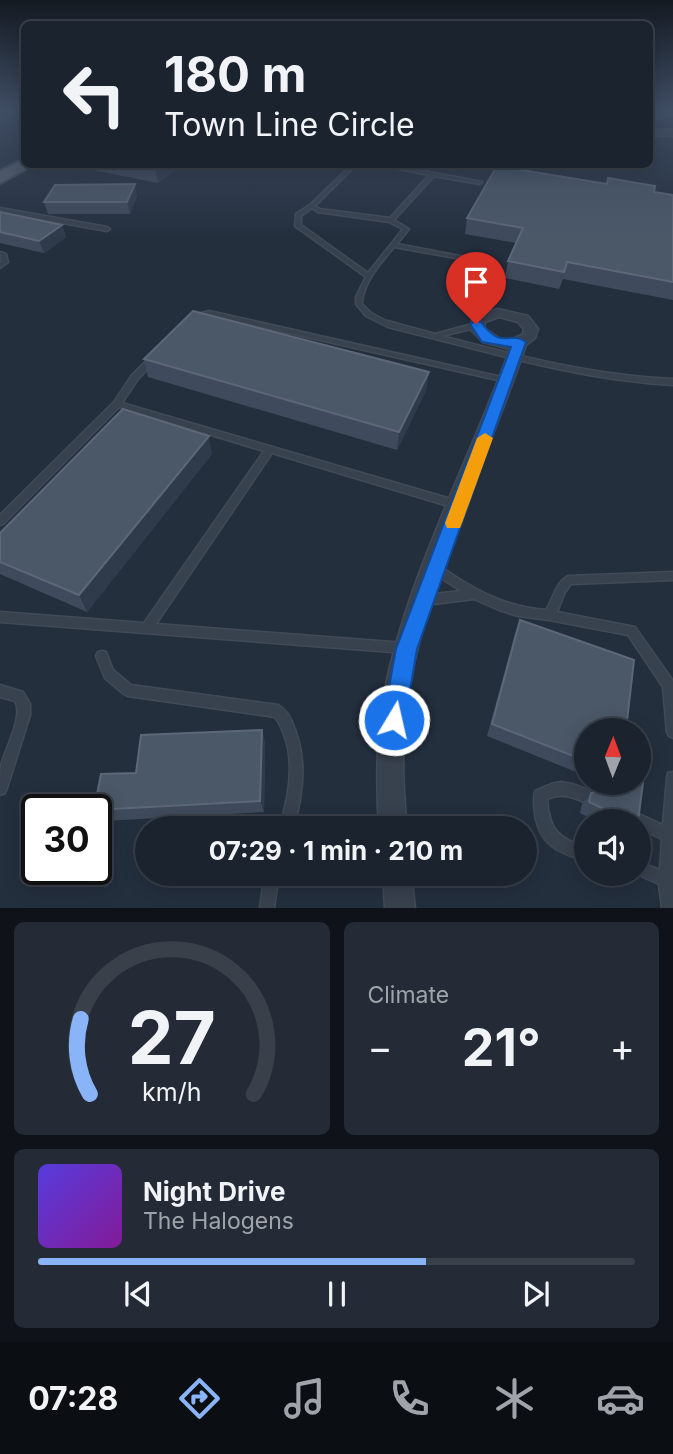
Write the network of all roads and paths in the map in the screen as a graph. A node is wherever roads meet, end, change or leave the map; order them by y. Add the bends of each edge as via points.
1 (21, 166) edge
2 (350, 168) edge
3 (399, 168) edge
4 (433, 174) junction
5 (0, 178) edge
6 (479, 182) dead end
7 (312, 206) junction
8 (0, 210) edge
9 (391, 220) junction
10 (107, 229) dead end
11 (393, 245) junction
12 (0, 254) edge
13 (487, 263) dead end
14 (0, 265) edge
15 (369, 276) junction
16 (187, 323) edge
17 (476, 324) junction
18 (436, 336) junction
19 (518, 349) junction
20 (161, 350) edge
21 (506, 380) junction
22 (673, 382) edge
23 (117, 404) junction
24 (270, 449) junction
25 (460, 506) junction
26 (0, 521) edge
27 (436, 569) junction
28 (673, 576) edge
29 (471, 594) junction
30 (425, 600) junction
31 (549, 615) junction
32 (0, 617) edge
33 (146, 629) junction
34 (407, 649) junction
35 (102, 656) dead end
36 (0, 691) edge
37 (673, 732) edge
38 (673, 778) edge
39 (0, 788) edge
40 (574, 790) edge
41 (289, 816) edge
42 (392, 816) edge
43 (651, 827) edge
44 (669, 835) junction
45 (574, 851) edge
46 (651, 874) edge
47 (666, 880) junction
48 (270, 886) edge
49 (398, 886) edge
50 (267, 908) edge
51 (400, 908) edge
52 (669, 908) edge

1 - 5 main road
2 - 7 lane
3 - 4 lane
4 - 6 lane
4 - 9 lane
7 - 9 lane
7 - 15 lane via 298,215 298,226
8 - 10 lane
9 - 11 lane via 406,229
11 - 13 lane
11 - 15 lane
12 - 14 lane via 5,262
15 - 18 lane via 358,296 369,316
16 - 21 lane via 195,314 209,313
17 - 18 lane
17 - 19 street via 486,339
17 - 19 street via 489,314 515,316 531,329
18 - 19 lane
19 - 21 street
19 - 22 lane via 603,376
20 - 23 lane
21 - 25 street
23 - 24 lane
23 - 26 lane
24 - 25 lane
24 - 33 lane
25 - 27 street
27 - 29 lane
27 - 30 street
28 - 31 lane via 568,580
29 - 30 lane
29 - 31 lane via 520,612
30 - 34 street
31 - 37 lane via 631,631 669,685
32 - 33 lane
33 - 34 lane
34 - 42 street via 391,742
35 - 41 lane via 109,674 128,690 278,711 292,730 295,774
36 - 39 lane via 19,696 24,715
38 - 44 lane
40 - 45 lane via 553,788 540,796 540,806 551,839
43 - 44 lane
44 - 47 lane
46 - 47 lane
47 - 52 lane
48 - 50 lane
49 - 51 street

